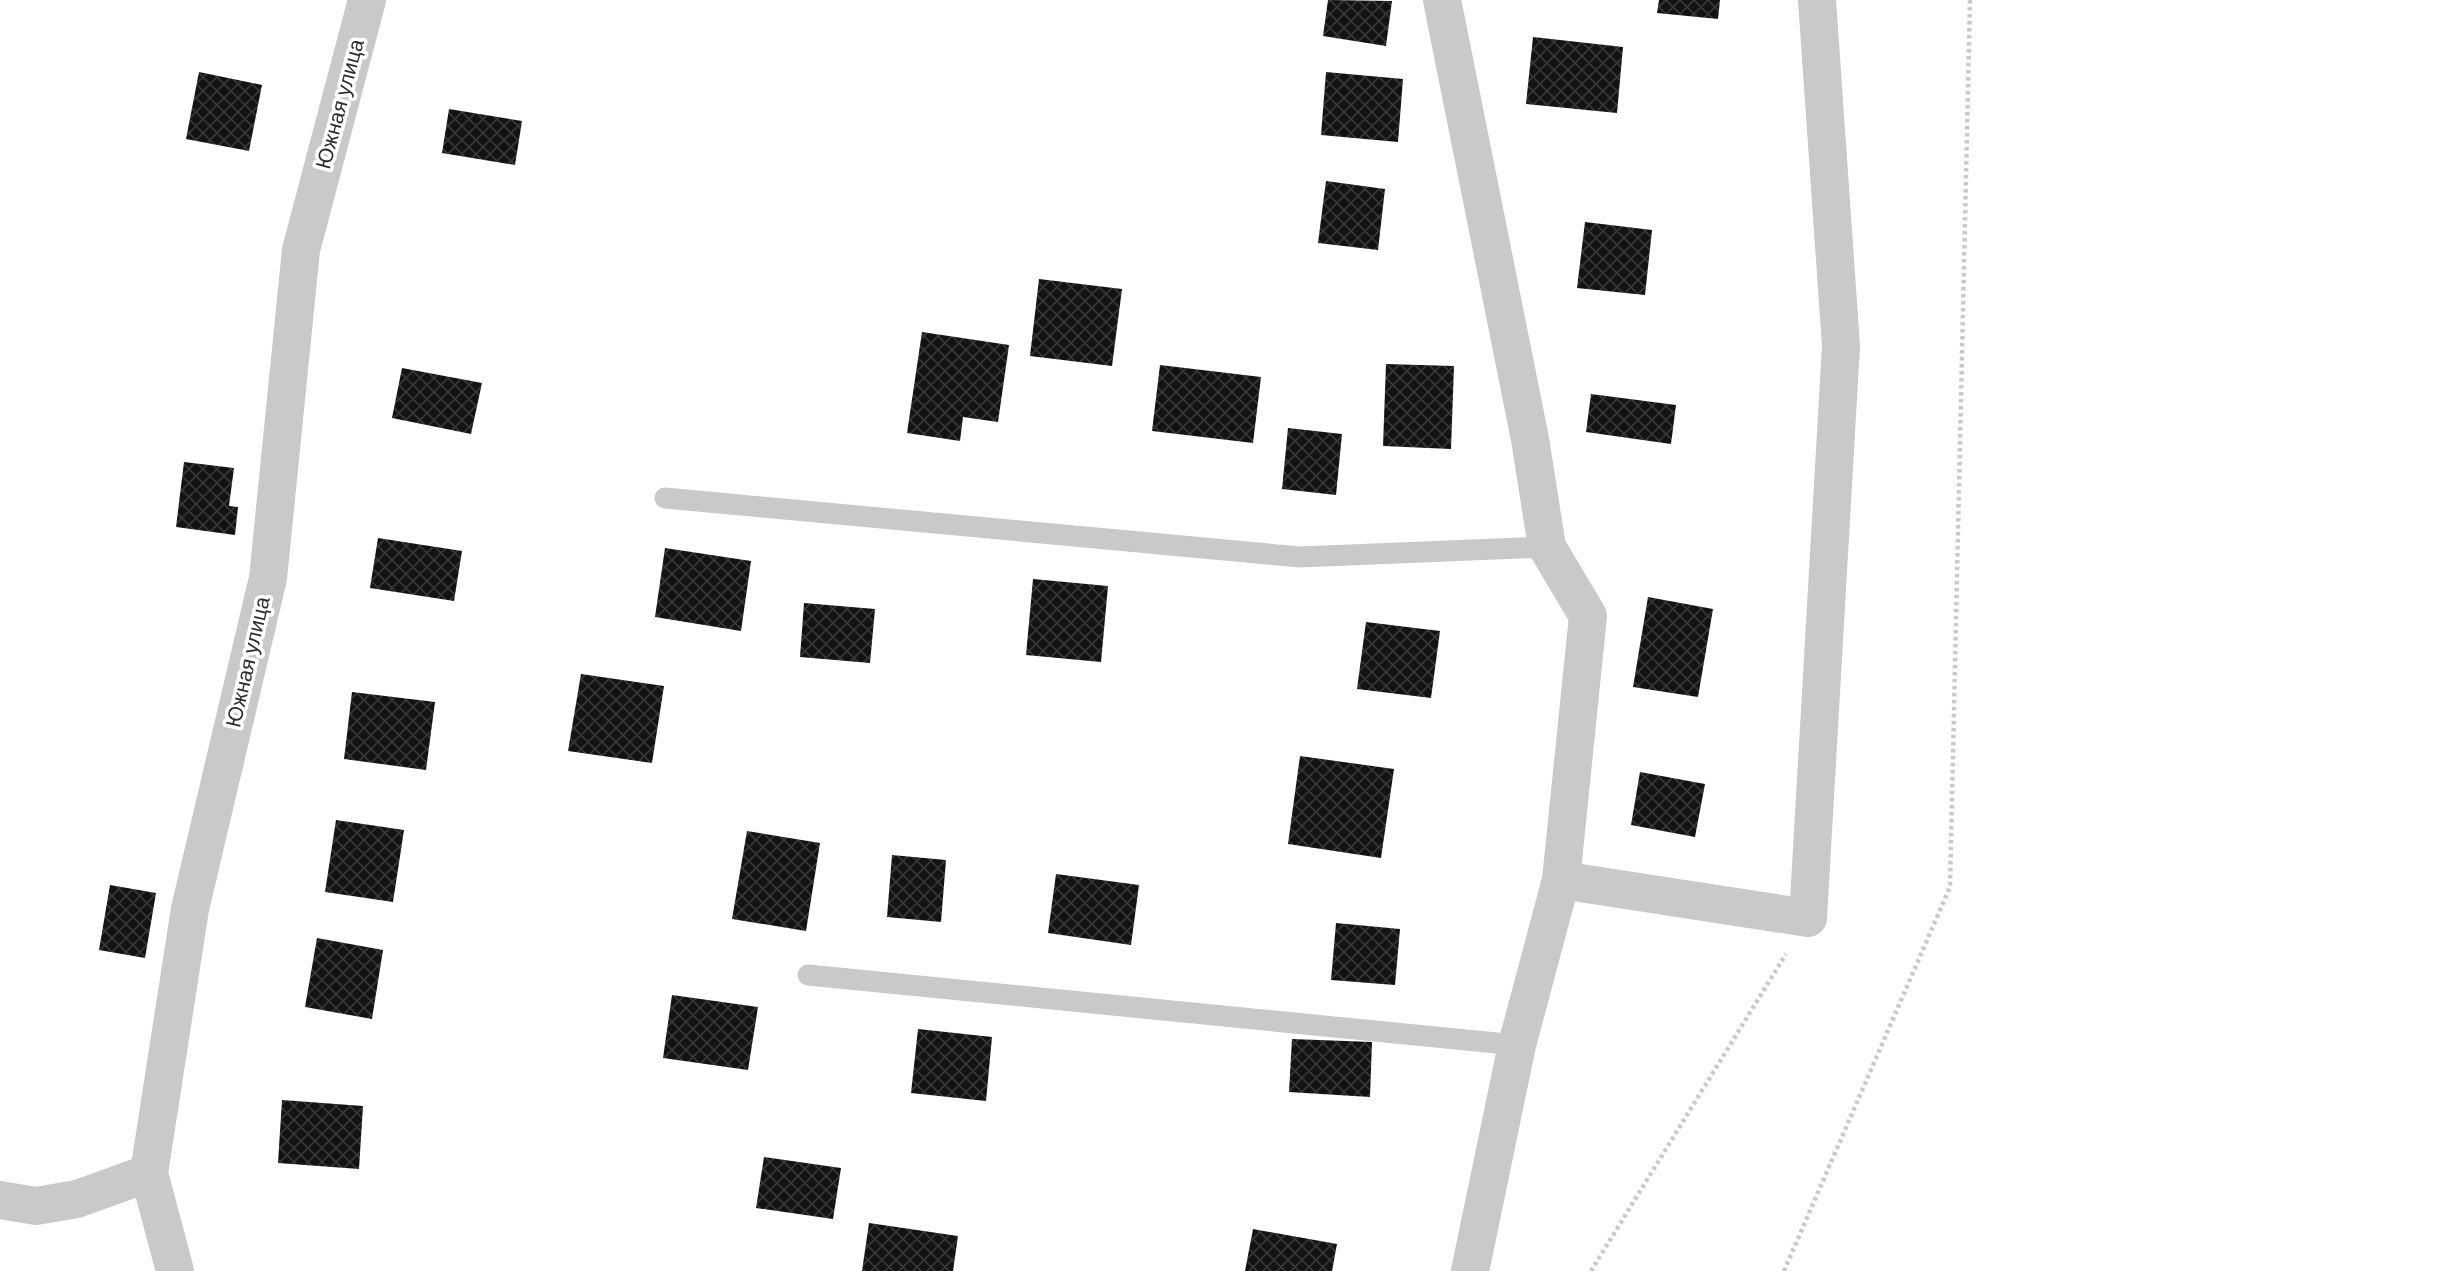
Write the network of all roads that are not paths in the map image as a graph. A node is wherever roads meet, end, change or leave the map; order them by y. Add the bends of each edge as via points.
1 (367, 0) edge
2 (1442, 0) edge
3 (1817, 0) edge
4 (665, 498) dead end
5 (1547, 547) junction
6 (1561, 880) junction
7 (808, 975) dead end
8 (1517, 1045) junction
9 (149, 1173) junction
10 (0, 1200) edge
11 (175, 1271) edge
12 (1470, 1271) edge

1 - 9 street, Южная улица via 301,250 268,578 190,909
2 - 5 street via 1530,439
3 - 6 street via 1841,346 1808,918
4 - 5 lane via 1300,557
5 - 6 street via 1588,615
6 - 8 street
7 - 8 lane
8 - 12 street
9 - 10 street via 77,1199 36,1206
9 - 11 street

